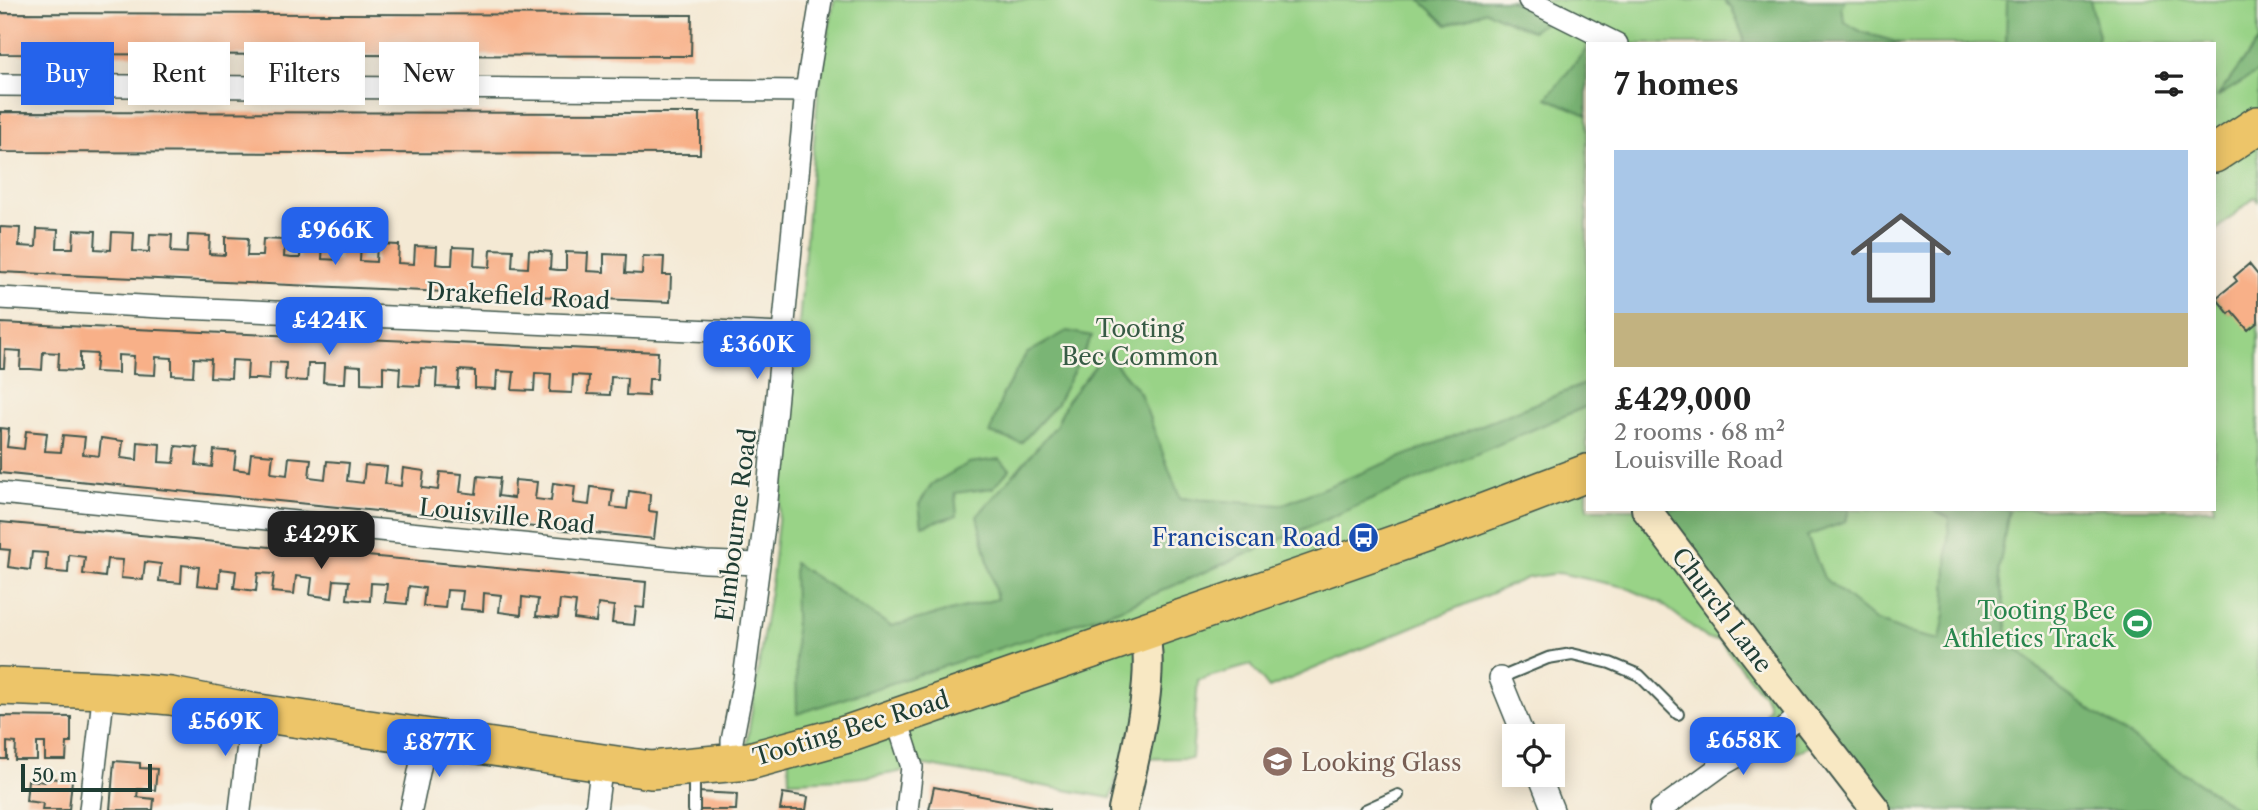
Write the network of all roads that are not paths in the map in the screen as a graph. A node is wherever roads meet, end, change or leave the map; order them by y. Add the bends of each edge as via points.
1 (821, 0) edge
2 (1529, 0) edge
3 (1613, 42) edge
4 (0, 85) edge
5 (806, 91) junction
6 (2258, 125) edge
7 (2216, 153) edge
8 (0, 298) edge
9 (782, 334) junction
10 (1586, 473) edge
11 (0, 493) edge
12 (1648, 511) edge
13 (758, 564) junction
14 (1144, 631) junction
15 (1500, 678) joint
16 (0, 686) edge
17 (104, 690) junction
18 (252, 712) junction
19 (1678, 714) dead end
20 (1801, 715) junction
21 (896, 717) junction
22 (1519, 724) edge
23 (426, 739) junction
24 (602, 763) junction
25 (733, 763) junction
26 (695, 766) junction
27 (1544, 787) edge
28 (1398, 795) dead end
29 (90, 810) edge
30 (240, 810) edge
31 (411, 810) edge
32 (596, 810) edge
33 (694, 810) edge
34 (907, 810) edge
35 (1123, 810) edge
36 (1365, 810) edge
37 (1553, 810) edge
38 (1660, 810) edge
39 (1876, 810) edge

1 - 5 street, Elmbourne Road
2 - 3 street
4 - 5 street
5 - 9 street, Elmbourne Road
6 - 7 highway
8 - 9 street, Drakefield Road
9 - 13 street, Elmbourne Road
10 - 14 highway, Tooting Bec Road
11 - 13 street, Louisville Road
12 - 20 main road, Church Lane
13 - 25 street, Elmbourne Road via 732,741
14 - 21 highway, Tooting Bec Road
14 - 35 main road via 1149,645 1146,692
15 - 19 lane via 1548,658 1572,654 1639,675
15 - 22 street
16 - 17 highway, Tooting Bec Road
17 - 18 highway, Tooting Bec Road via 171,696
17 - 29 street
18 - 23 highway, Tooting Bec Road
18 - 30 street
20 - 38 street
20 - 39 main road, Church Lane
21 - 25 highway, Tooting Bec Road via 773,756
21 - 34 street via 912,767
23 - 24 highway, Tooting Bec Road
23 - 31 street
24 - 26 highway, Tooting Bec Road via 651,770
24 - 32 street
25 - 26 highway, Tooting Bec Road
26 - 33 lane
27 - 37 street
28 - 36 lane

